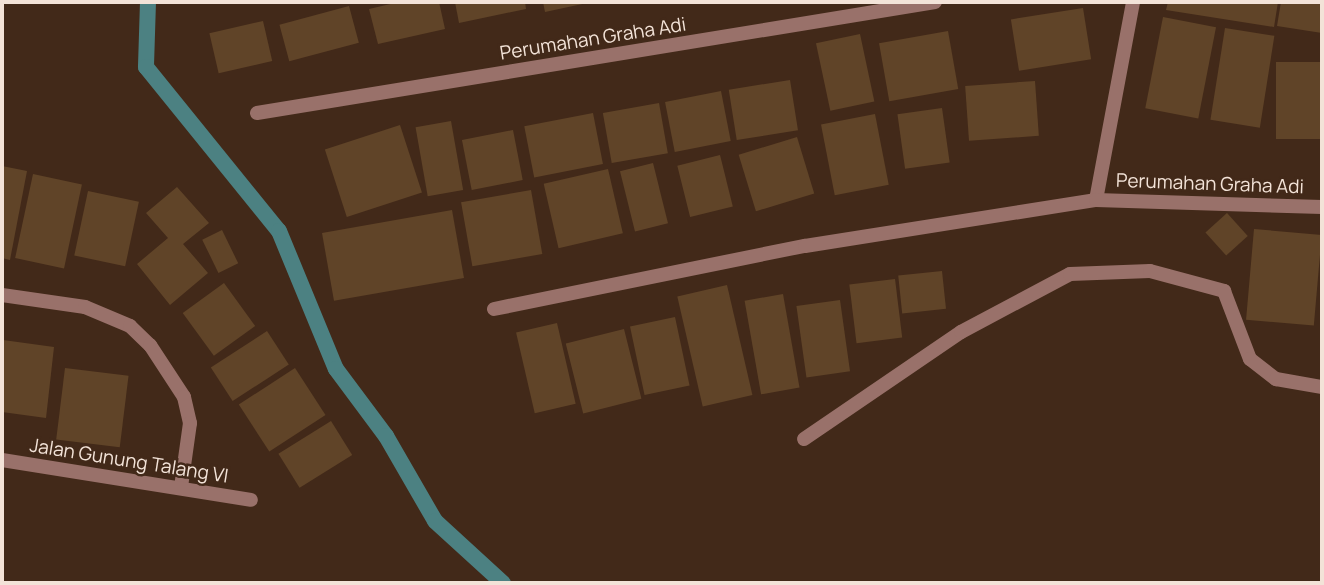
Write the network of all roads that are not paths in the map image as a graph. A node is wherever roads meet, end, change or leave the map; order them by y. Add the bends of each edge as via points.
1 (935, 2) edge
2 (1133, 2) edge
3 (257, 113) dead end
4 (1096, 200) junction
5 (1322, 206) edge
6 (2, 295) edge
7 (494, 309) dead end
8 (1322, 387) edge
9 (804, 439) dead end
10 (2, 460) edge
11 (181, 487) junction
12 (251, 500) dead end

1 - 3 street, Perumahan Graha Adi
2 - 4 street, Perumahan Graha Adi
4 - 5 street, Perumahan Graha Adi
4 - 7 street, Perumahan Graha Adi via 805,246
6 - 11 street via 85,307 130,326 150,345 184,397 190,423
8 - 9 street via 1276,379 1250,359 1224,290 1150,271 1070,274 961,332
10 - 11 street, Jalan Gunung Talang VI
11 - 12 street, Jalan Gunung Talang VI

